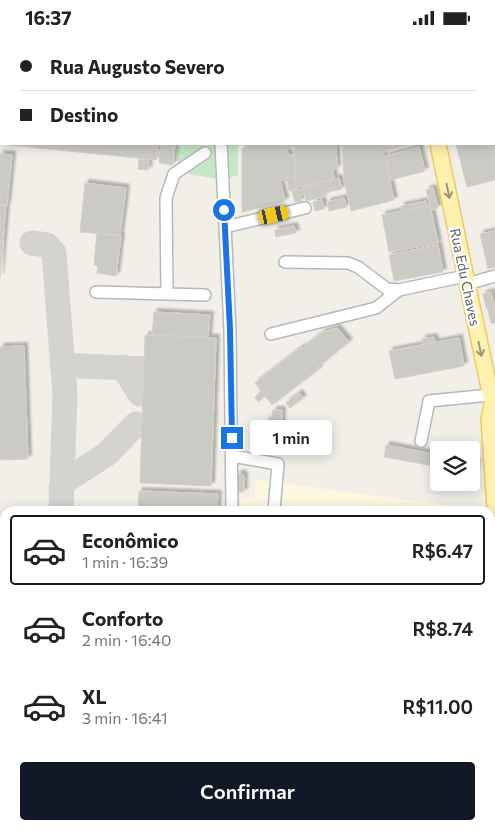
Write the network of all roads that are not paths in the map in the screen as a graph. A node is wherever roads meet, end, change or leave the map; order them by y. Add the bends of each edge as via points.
1 (198, 145) edge
2 (438, 145) edge
3 (221, 146) edge
4 (205, 153) junction
5 (305, 208) dead end
6 (225, 227) junction
7 (284, 262) dead end
8 (495, 276) edge
9 (466, 280) junction
10 (399, 290) junction
11 (96, 292) dead end
12 (167, 294) junction
13 (205, 295) dead end
14 (271, 334) dead end
15 (493, 407) edge
16 (421, 441) dead end
17 (232, 456) junction
18 (232, 506) edge
19 (274, 506) edge
20 (495, 506) edge

1 - 4 street
2 -> 9 main road, Rua Edu Chaves
3 - 4 street
3 - 6 street
4 - 12 street via 174,174 166,198
5 - 6 street
6 - 17 street
7 - 10 street via 348,263 387,289
8 - 9 street
9 - 10 street
9 -> 15 main road, Rua Edu Chaves
10 - 14 street via 376,308
11 - 12 street
12 - 13 street
15 - 16 street via 430,401
15 - 20 main road, Rua Edu Chaves via 489,420
17 - 18 street
17 - 19 street via 278,464

